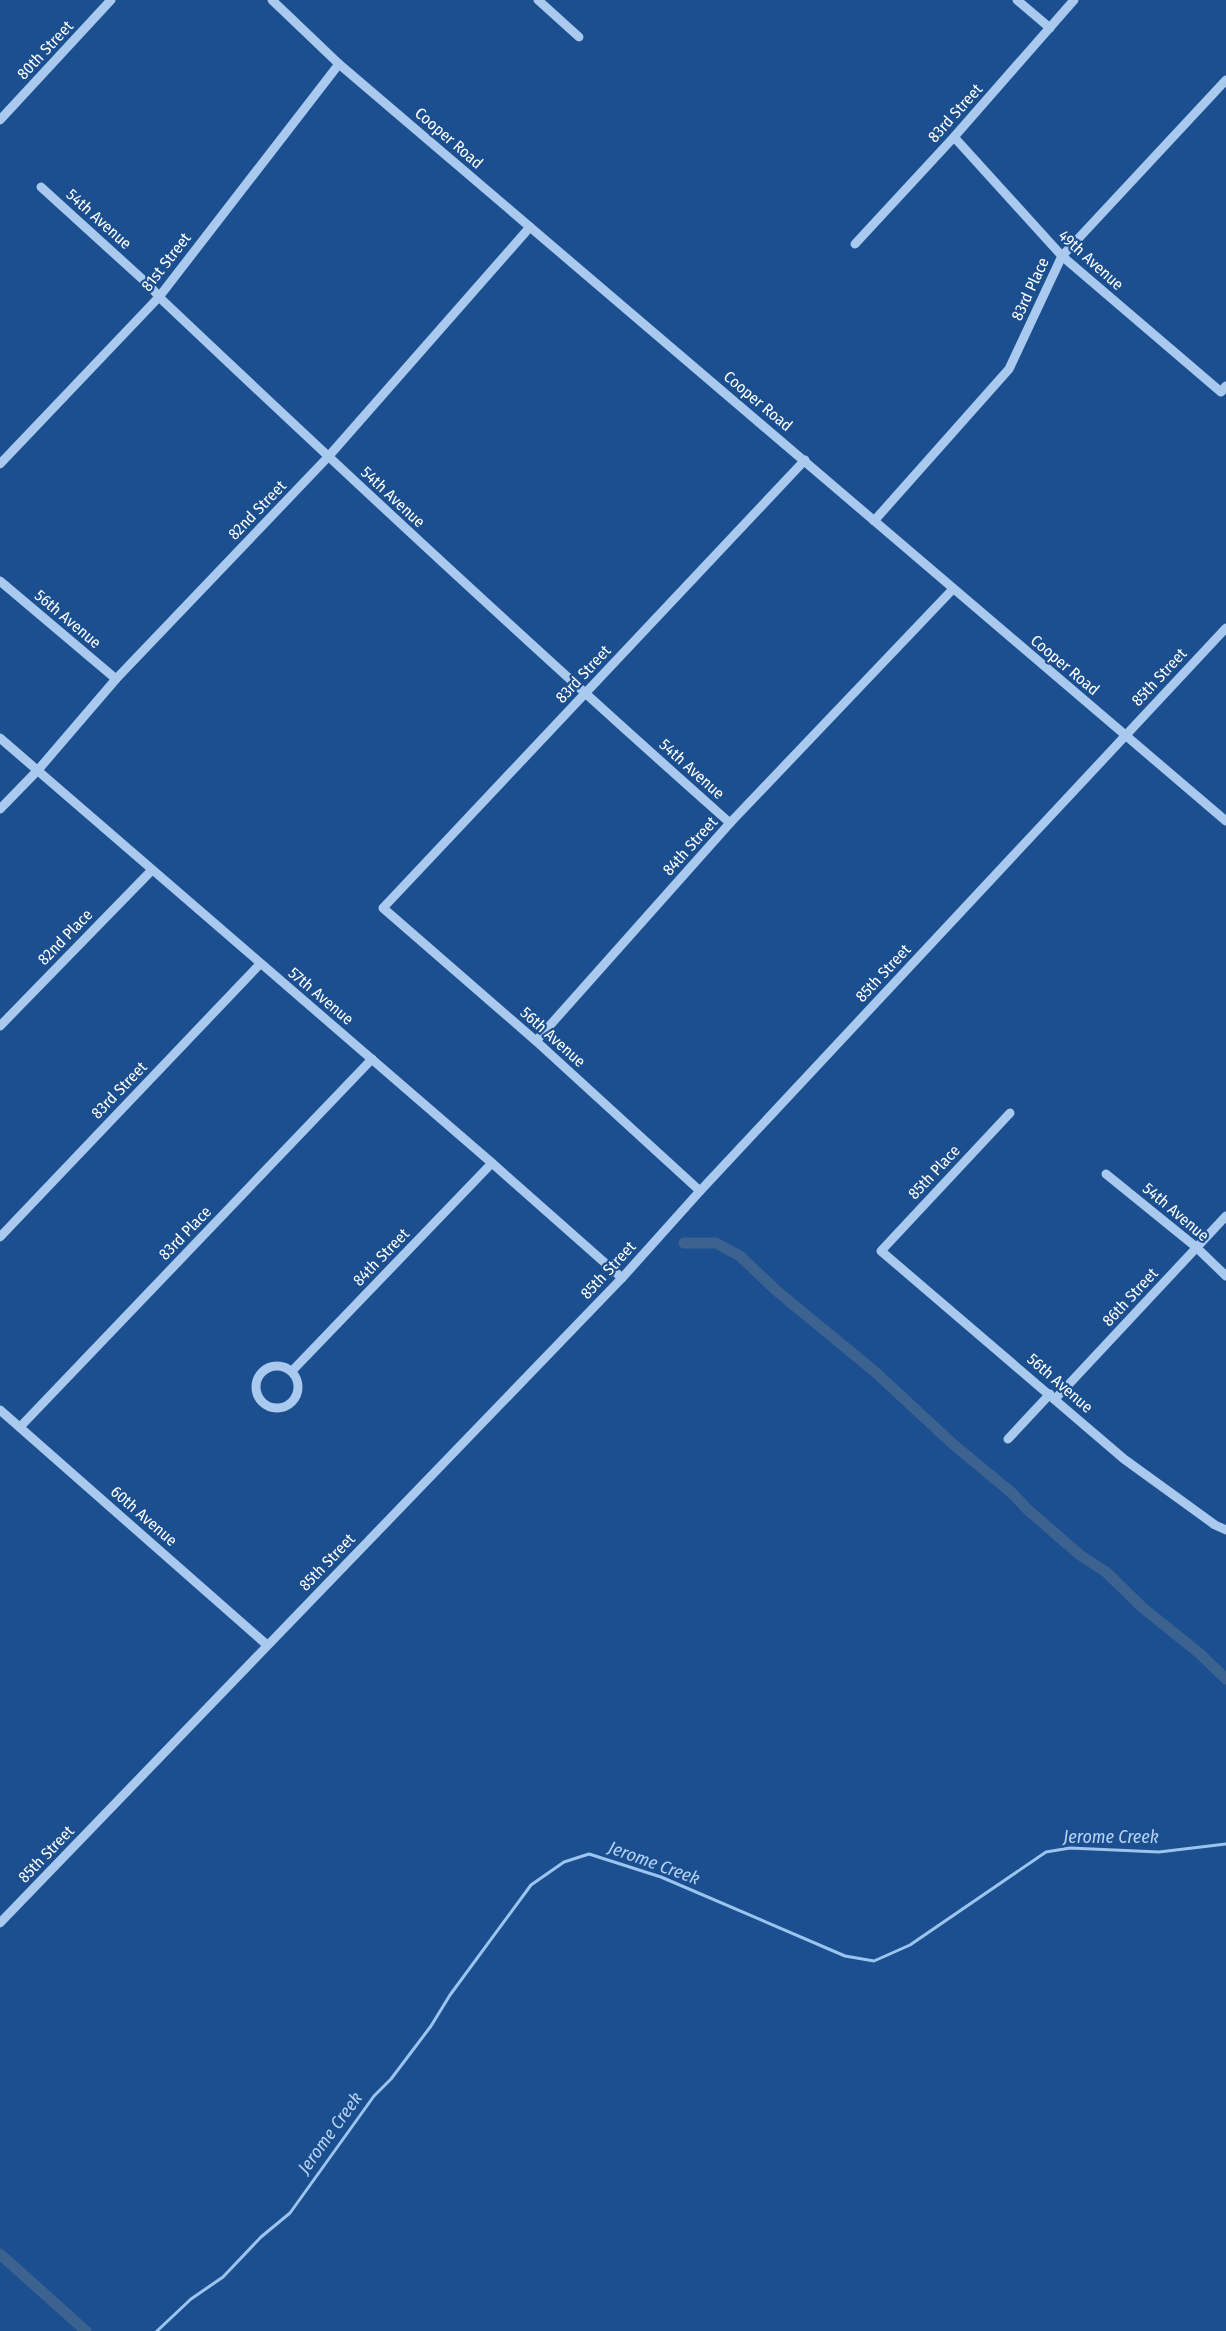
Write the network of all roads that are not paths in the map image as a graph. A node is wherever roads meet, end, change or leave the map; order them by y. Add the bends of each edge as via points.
1 (112, 0) edge
2 (272, 0) edge
3 (538, 0) edge
4 (1017, 0) edge
5 (1074, 0) edge
6 (1050, 28) junction
7 (580, 37) dead end
8 (339, 64) junction
9 (1226, 80) edge
10 (0, 120) edge
11 (954, 137) junction
12 (41, 187) dead end
13 (530, 228) junction
14 (855, 244) dead end
15 (1062, 256) junction
16 (159, 297) junction
17 (1224, 389) edge
18 (328, 458) junction
19 (805, 460) junction
20 (0, 464) edge
21 (874, 521) junction
22 (0, 581) edge
23 (953, 589) junction
24 (1226, 628) edge
25 (116, 679) junction
26 (585, 695) junction
27 (1125, 736) junction
28 (0, 738) edge
29 (38, 770) junction
30 (0, 809) edge
31 (1226, 821) edge
32 (730, 823) junction
33 (152, 870) junction
34 (383, 908) joint
35 (260, 964) junction
36 (0, 1026) edge
37 (536, 1041) junction
38 (372, 1059) junction
39 (1010, 1114) dead end
40 (492, 1163) junction
41 (1106, 1174) dead end
42 (700, 1191) junction
43 (1226, 1216) edge
44 (0, 1237) edge
45 (1196, 1248) junction
46 (881, 1251) joint
47 (1226, 1276) edge
48 (622, 1278) junction
49 (292, 1372) junction
50 (1053, 1396) junction
51 (0, 1410) edge
52 (20, 1427) junction
53 (1008, 1439) dead end
54 (1226, 1530) edge
55 (267, 1645) junction
56 (0, 1923) edge

1 - 10 street, 80th Street
2 - 8 street, Cooper Road
3 - 7 street
4 - 6 street
5 - 6 street, 83rd Street
6 - 11 street, 83rd Street
8 - 13 street, Cooper Road
8 - 16 street, 81st Street
9 - 15 street, 83rd Place
11 - 14 street, 83rd Street
11 - 15 street, 49th Avenue
12 - 16 street, 54th Avenue via 151,286
13 - 18 street, 82nd Street
13 - 19 street, Cooper Road
15 - 17 street, 49th Avenue
15 - 21 street, 83rd Place via 1008,369
16 - 18 street, 54th Avenue
16 - 20 street, 81st Street
18 - 25 street, 82nd Street
18 - 26 street, 54th Avenue
19 - 21 street, Cooper Road
19 - 26 street, 83rd Street
21 - 23 street, Cooper Road
22 - 25 street, 56th Avenue
23 - 27 street, Cooper Road
23 - 32 street, 84th Street
24 - 27 street, 85th Street
25 - 29 street, 82nd Street
26 - 32 street, 54th Avenue
26 - 34 street, 83rd Street
27 - 31 street, Cooper Road
27 - 42 street, 85th Street
28 - 29 street, 57th Avenue
29 - 30 street, 82nd Street
29 - 33 street, 57th Avenue
32 - 37 street, 84th Street
33 - 35 street, 57th Avenue
33 - 36 street, 82nd Place
34 - 37 street, 56th Avenue
35 - 38 street, 57th Avenue
35 - 44 street, 83rd Street
37 - 42 street, 56th Avenue
38 - 40 street, 57th Avenue
38 - 52 street, 83rd Place
39 - 46 street, 85th Place
40 - 48 street, 57th Avenue
40 - 49 street, 84th Street
41 - 45 street, 54th Avenue
42 - 48 street, 85th Street
43 - 45 street, 86th Street
45 - 47 street, 54th Avenue
45 - 50 street, 86th Street
46 - 50 street, 56th Avenue
48 - 55 street, 85th Street
49 - 49 street via 273,1366 261,1374 257,1392 264,1404 285,1407 296,1398 298,1384
50 - 53 street, 86th Street
50 - 54 street, 56th Avenue via 1124,1459
51 - 52 street, 60th Avenue
52 - 55 street, 60th Avenue
55 - 56 street, 85th Street

